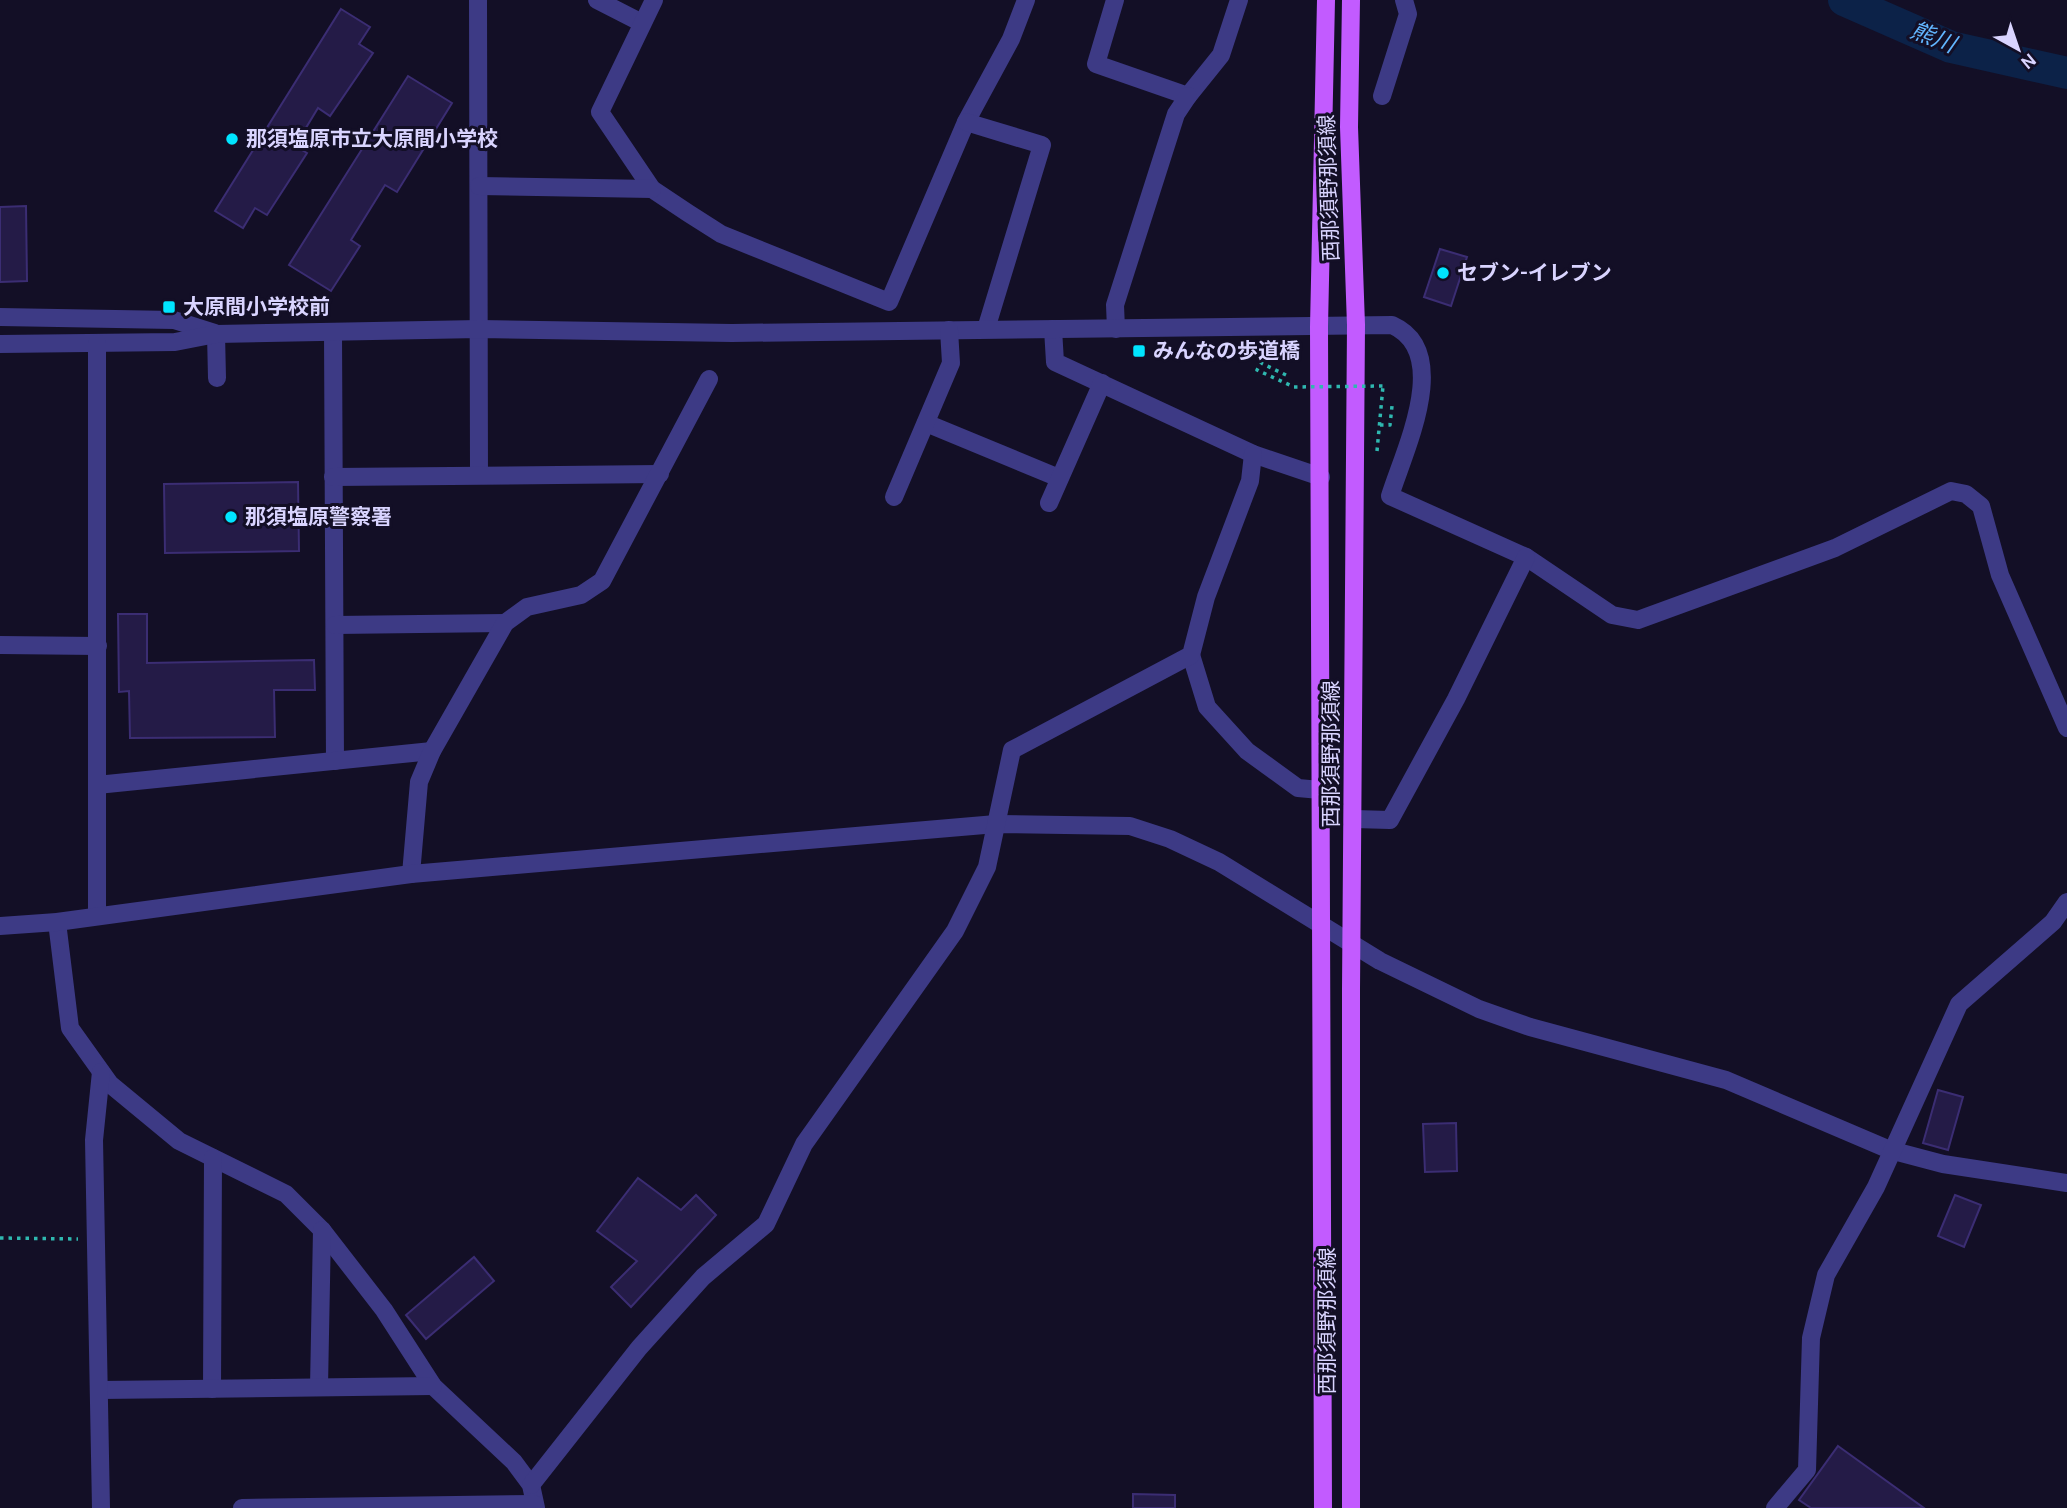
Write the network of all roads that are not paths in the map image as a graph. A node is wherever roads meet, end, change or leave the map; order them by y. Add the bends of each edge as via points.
1 (478, 0) edge
2 (597, 0) edge
3 (654, 0) edge
4 (1026, 0) edge
5 (1115, 0) edge
6 (1239, 0) edge
7 (1326, 0) edge
8 (1351, 0) edge
9 (1405, 0) edge
10 (642, 23) junction
11 (1188, 96) junction
12 (1382, 96) dead end
13 (966, 122) junction
14 (479, 186) junction
15 (652, 189) junction
16 (0, 317) edge
17 (1356, 325) junction
18 (1319, 327) junction
19 (479, 329) junction
20 (986, 329) junction
21 (1053, 329) junction
22 (1116, 329) junction
23 (949, 330) junction
24 (332, 333) junction
25 (216, 334) junction
26 (97, 343) junction
27 (0, 344) edge
28 (217, 378) dead end
29 (709, 379) dead end
30 (1102, 383) junction
31 (926, 423) junction
32 (1253, 453) junction
33 (660, 474) junction
34 (479, 475) junction
35 (332, 477) junction
36 (1321, 477) junction
37 (1059, 478) junction
38 (894, 497) dead end
39 (1049, 503) dead end
40 (1526, 557) junction
41 (505, 623) junction
42 (335, 625) junction
43 (0, 645) edge
44 (98, 646) junction
45 (1191, 655) junction
46 (2067, 728) edge
47 (432, 751) junction
48 (335, 761) junction
49 (97, 785) junction
50 (1320, 790) junction
51 (1354, 819) junction
52 (996, 824) junction
53 (411, 874) junction
54 (2067, 902) edge
55 (97, 916) junction
56 (57, 922) junction
57 (1319, 922) junction
58 (0, 926) edge
59 (1352, 941) junction
60 (102, 1072) junction
61 (1890, 1150) junction
62 (213, 1158) junction
63 (2067, 1183) edge
64 (322, 1230) junction
65 (433, 1385) junction
66 (319, 1387) junction
67 (212, 1389) junction
68 (100, 1390) junction
69 (531, 1485) junction
70 (535, 1506) edge
71 (101, 1508) edge
72 (242, 1508) edge
73 (294, 1508) edge
74 (1323, 1508) edge
75 (1351, 1508) edge
76 (1775, 1508) edge

1 - 14 street
2 - 10 street
3 - 10 street
4 - 13 street via 1011,39
5 - 11 street via 1096,64
6 - 11 street via 1221,55
7 - 18 main road, 西那須野那須線
8 - 17 main road, 西那須野那須線 via 1349,127
9 - 12 street via 1408,14
10 - 15 street via 600,112
11 - 22 street via 1176,114 1115,305
13 - 15 street via 888,302 721,234
13 - 20 street via 1042,145
14 - 15 street
14 - 19 street
16 - 25 street via 174,320
17 - 18 street
17 - 40 street via 1384,323 1401,328 1419,351 1422,364 1421,396 1390,496
17 - 51 main road, 西那須野那須線
18 - 22 street
18 - 36 main road, 西那須野那須線
19 - 23 street
19 - 24 street
19 - 34 street
20 - 21 street
20 - 23 street
21 - 22 street
21 - 30 street via 1055,362
23 - 31 street via 951,363
24 - 25 street
24 - 35 street
25 - 26 street via 175,342
25 - 28 street
26 - 27 street
26 - 44 street
29 - 33 street
30 - 32 street
30 - 37 street
31 - 37 street
31 - 38 street
32 - 36 street
32 - 45 street via 1250,481 1206,597
33 - 34 street
33 - 41 street via 602,581 580,595 527,607
34 - 35 street
35 - 42 street
36 - 50 main road, 西那須野那須線
37 - 39 street
40 - 46 street via 1612,615 1638,620 1835,548 1951,491 1966,494 1981,506 2000,575
40 - 51 street via 1390,820
41 - 42 street
41 - 47 street
42 - 48 street
43 - 44 street
44 - 49 street
45 - 50 street via 1207,707 1247,751 1298,788
45 - 52 street via 1012,750
47 - 48 street
47 - 53 street via 419,782
48 - 49 street
49 - 55 street
50 - 57 main road, 西那須野那須線
51 - 59 main road, 西那須野那須線
52 - 53 street
52 - 57 street via 1130,826 1219,862
52 - 69 street via 987,867 955,931 804,1144 766,1224 703,1277 639,1348
53 - 55 street
54 - 61 street via 2053,922 1959,1004
55 - 56 street
56 - 58 street
56 - 60 street via 70,1028
57 - 59 street
57 - 74 main road, 西那須野那須線
59 - 61 street via 1380,961 1479,1009 1726,1080
59 - 75 main road, 西那須野那須線
60 - 62 street via 110,1084 179,1141
60 - 68 street via 94,1140
61 - 63 street via 1943,1164
61 - 76 street via 1875,1187 1826,1275 1811,1338 1807,1469
62 - 64 street via 286,1194
62 - 67 street
64 - 65 street via 384,1310
64 - 66 street
65 - 66 street
65 - 69 street via 514,1462
66 - 67 street
67 - 68 street
68 - 71 street
69 - 70 street
70 - 73 street
72 - 73 street

